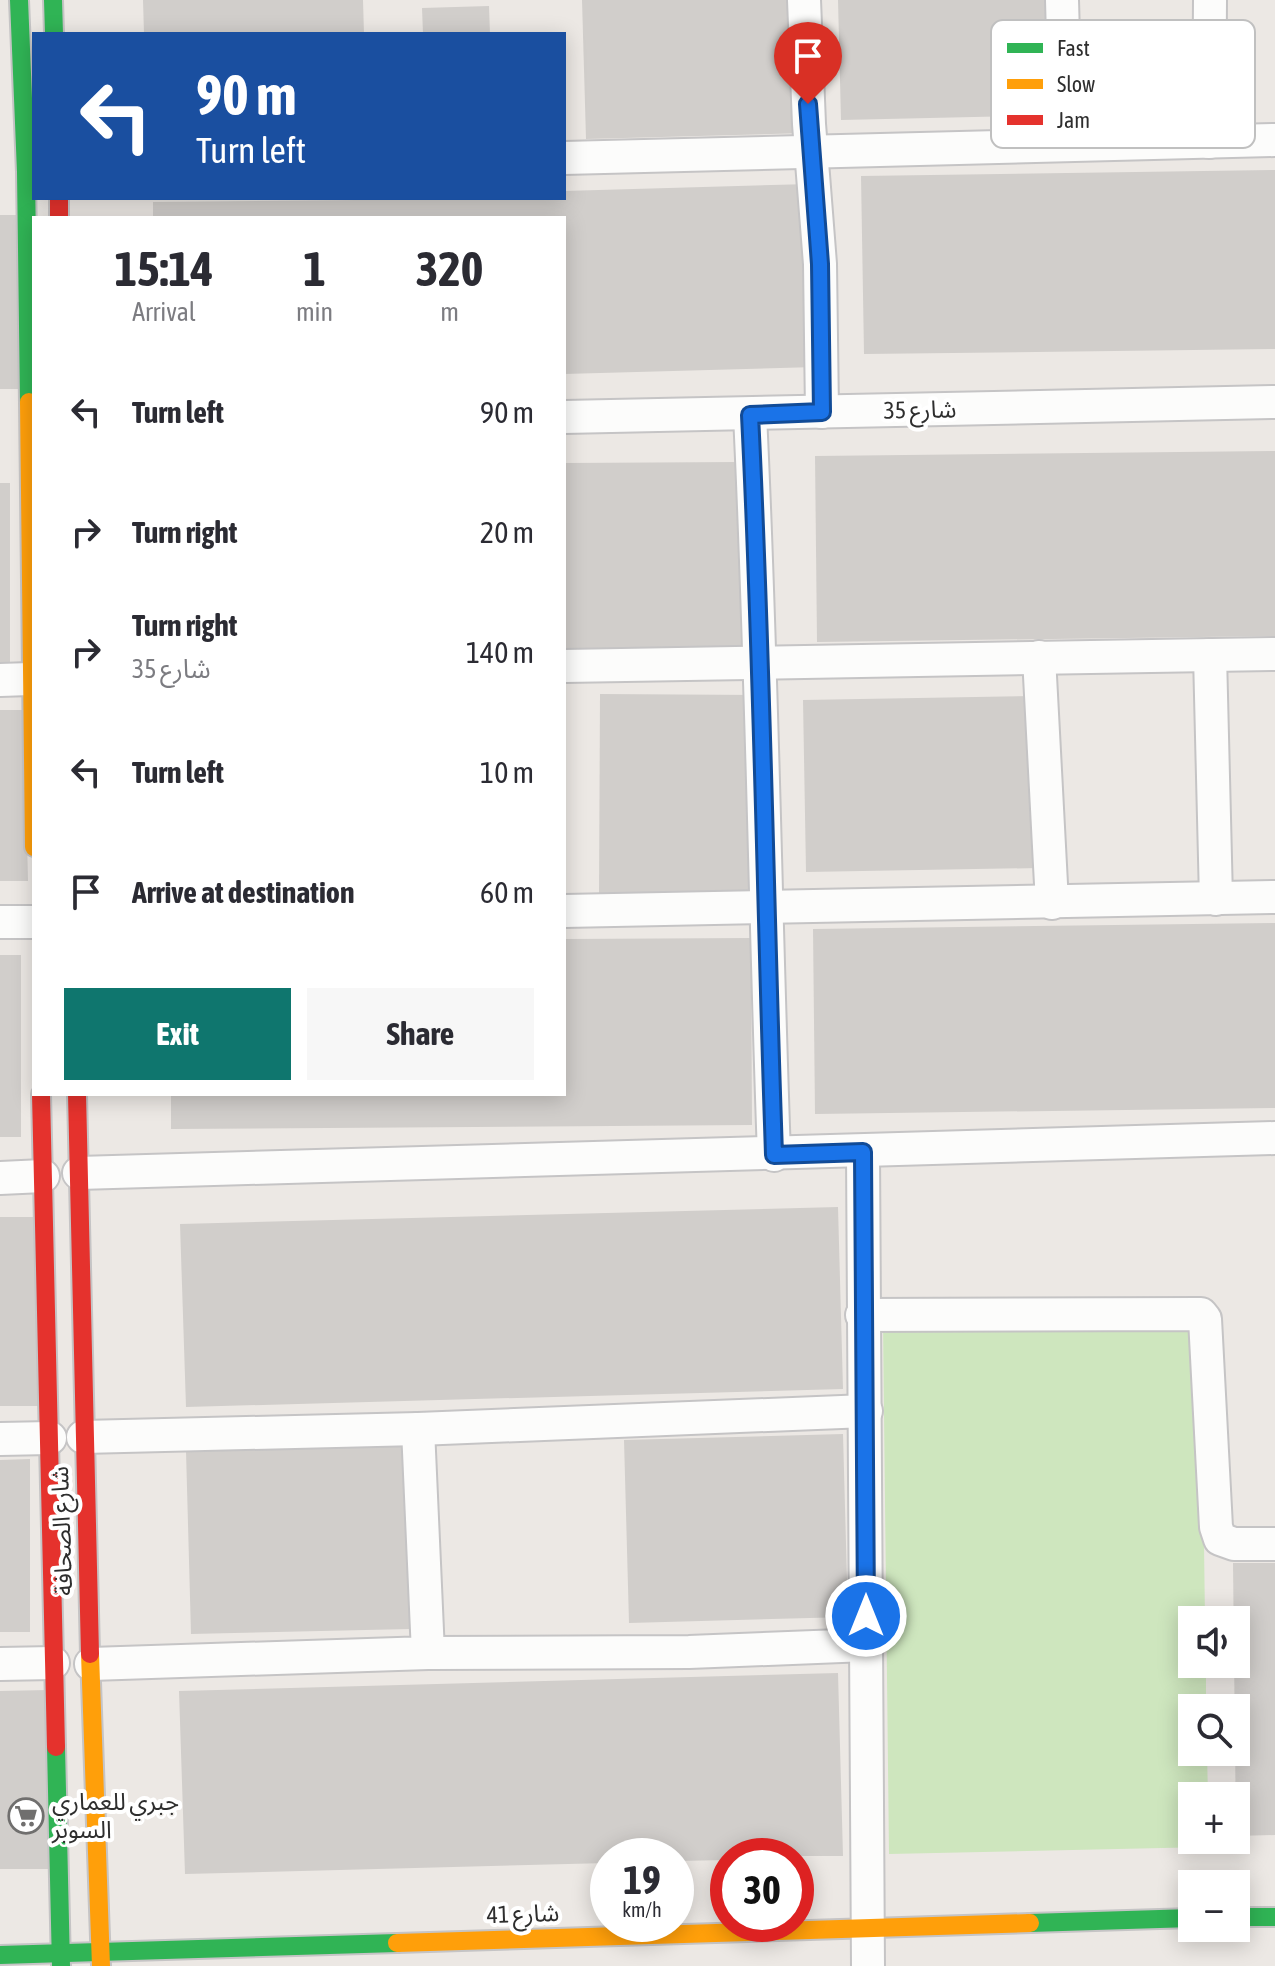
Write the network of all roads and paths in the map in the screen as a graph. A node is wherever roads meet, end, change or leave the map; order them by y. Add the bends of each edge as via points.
1 (19, 0) edge
2 (53, 0) edge
3 (804, 0) edge
4 (1062, 0) edge
5 (1210, 0) edge
6 (1063, 20) edge
7 (1210, 20) edge
8 (54, 32) edge
9 (1275, 140) edge
10 (1255, 141) edge
11 (991, 146) edge
12 (812, 151) junction
13 (566, 158) edge
14 (13, 172) edge
15 (1275, 402) edge
16 (822, 412) junction
17 (750, 415) junction
18 (566, 417) edge
19 (26, 421) edge
20 (1275, 654) edge
21 (1210, 655) junction
22 (1039, 657) junction
23 (762, 662) junction
24 (566, 666) edge
25 (15, 680) edge
26 (32, 829) edge
27 (1275, 897) edge
28 (1216, 899) junction
29 (1052, 903) junction
30 (765, 909) junction
31 (566, 911) edge
32 (0, 922) edge
33 (32, 922) edge
34 (41, 1096) edge
35 (77, 1096) edge
36 (1275, 1138) edge
37 (863, 1152) junction
38 (774, 1155) junction
39 (79, 1173) junction
40 (43, 1176) junction
41 (0, 1178) edge
42 (862, 1315) junction
43 (866, 1411) junction
44 (418, 1429) junction
45 (83, 1437) junction
46 (50, 1438) junction
47 (0, 1439) edge
48 (1275, 1544) edge
49 (866, 1645) junction
50 (428, 1653) junction
51 (53, 1663) junction
52 (0, 1664) edge
53 (91, 1664) junction
54 (1250, 1917) edge
55 (1275, 1917) edge
56 (1178, 1918) edge
57 (868, 1926) junction
58 (0, 1955) edge
59 (101, 1959) edge
60 (61, 1960) edge
61 (868, 1966) edge

1 - 14 main road
2 - 8 main road
3 - 12 street
4 - 6 street
5 - 7 street
9 - 10 street
11 - 12 street
12 - 13 street
12 - 16 street
14 - 19 main road
15 - 16 street, شارع 35
16 - 17 street, شارع 35
17 - 18 street, شارع 35
17 - 23 street
19 - 25 main road
20 - 21 street
21 - 22 street
21 - 28 street
22 - 23 street
22 - 29 street
23 - 24 street
23 - 30 street
25 - 26 main road
27 - 28 street
28 - 29 street
29 - 30 street
30 - 31 street
30 - 38 street
32 - 33 street
34 - 40 main road, شارع الصحافة
35 - 39 main road, شارع الصحافة
36 - 37 street
37 - 38 street
37 - 42 street
38 - 39 street
39 - 45 main road, شارع الصحافة
40 - 41 street
40 - 46 main road, شارع الصحافة
42 - 43 street
42 - 48 street via 1201,1314 1216,1527 1220,1539 1234,1544
43 - 44 street
43 - 49 street
44 - 45 street
44 - 50 street
45 - 53 main road, شارع الصحافة
46 - 47 street
46 - 51 main road, شارع الصحافة
49 - 50 street
49 - 57 street
50 - 53 street
51 - 52 street
51 - 60 main road, شارع الصحافة
53 - 59 main road, شارع الصحافة
54 - 55 main road
56 - 57 main road, شارع 41
57 - 59 main road, شارع 41
57 - 61 street
58 - 60 main road, شارع 41
59 - 60 main road, شارع 41

